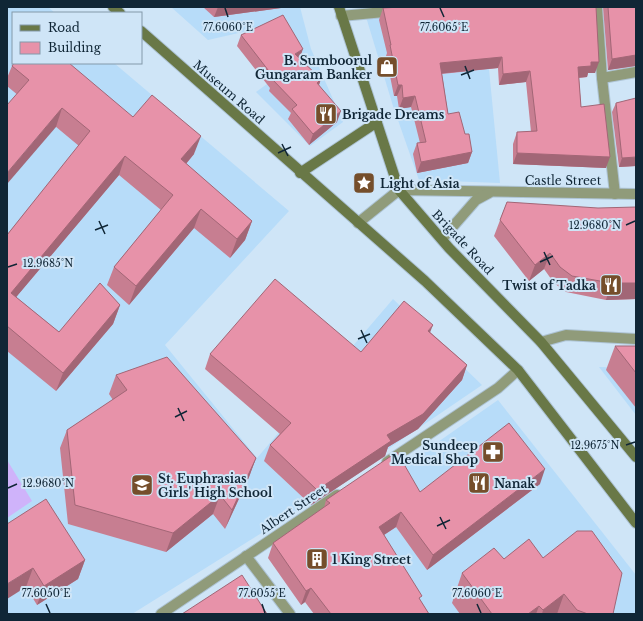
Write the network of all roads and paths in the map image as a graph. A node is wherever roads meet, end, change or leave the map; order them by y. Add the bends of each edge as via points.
1 (597, 7) edge
2 (409, 10) edge
3 (340, 12) edge
4 (142, 32) edge
5 (636, 72) edge
6 (602, 78) junction
7 (378, 122) junction
8 (300, 173) junction
9 (399, 190) junction
10 (489, 193) junction
11 (616, 194) junction
12 (636, 194) edge
13 (358, 223) junction
14 (442, 239) junction
15 (636, 339) edge
16 (541, 342) junction
17 (518, 370) junction
18 (636, 457) edge
19 (379, 467) edge
20 (346, 489) edge
21 (636, 523) edge
22 (246, 556) junction
23 (161, 614) edge
24 (290, 614) edge

1 - 6 street
2 - 3 street
3 - 7 main road, Brigade Road
4 - 8 main road, Museum Road
5 - 6 street
6 - 11 street
7 - 8 main road
7 - 9 main road, Brigade Road
8 - 13 main road
9 - 10 street, Castle Street
9 - 13 street
9 - 14 main road, Brigade Road
10 - 11 street, Castle Street
10 - 14 street via 476,200
11 - 12 street, Castle Street
13 - 17 main road via 445,299
14 - 16 main road, Brigade Road
15 - 16 street via 566,335
16 - 18 main road, Brigade Road
17 - 19 street via 498,388
17 - 21 main road
20 - 22 street, Albert Street
22 - 23 street, Albert Street
22 - 24 street

